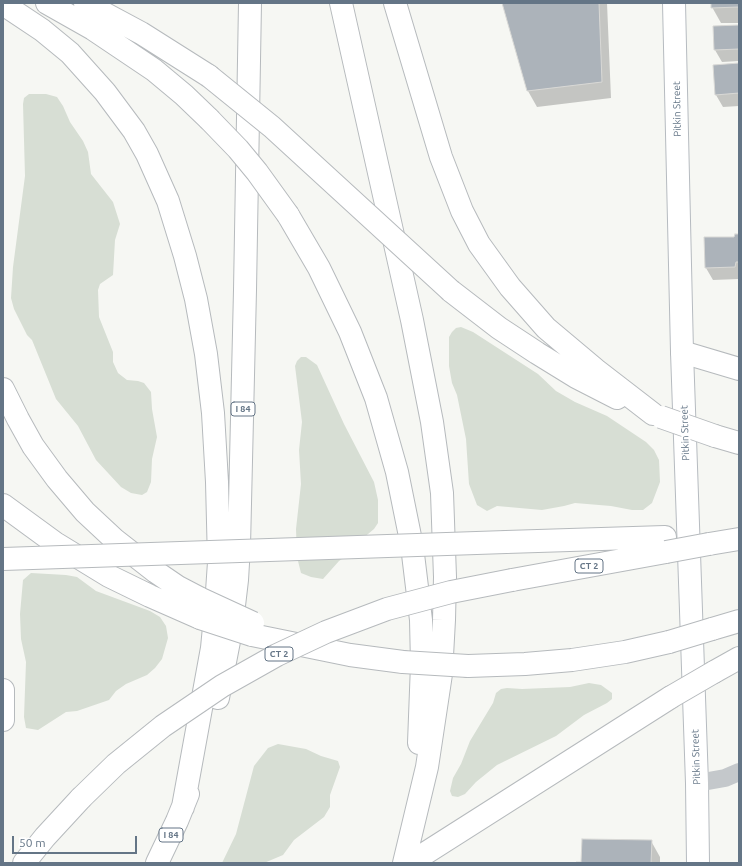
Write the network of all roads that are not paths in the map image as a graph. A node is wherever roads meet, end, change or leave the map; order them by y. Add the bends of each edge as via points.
1 (85, 3) edge
2 (250, 3) edge
3 (341, 3) edge
4 (394, 3) edge
5 (674, 3) edge
6 (3, 4) edge
7 (49, 4) edge
8 (682, 352) junction
9 (739, 369) edge
10 (3, 389) edge
11 (657, 416) junction
12 (739, 443) edge
13 (3, 505) edge
14 (739, 531) edge
15 (709, 539) junction
16 (739, 539) edge
17 (665, 544) junction
18 (3, 559) edge
19 (201, 608) junction
20 (739, 621) edge
21 (739, 658) edge
22 (3, 690) edge
23 (3, 720) edge
24 (739, 772) edge
25 (697, 783) junction
26 (183, 807) junction
27 (412, 830) junction
28 (24, 863) edge
29 (157, 863) edge
30 (404, 863) edge
31 (410, 863) edge
32 (698, 863) edge

1 - 11 main road, bridge via 141,33 210,76 272,127 451,291 499,328 551,363 600,390
2 - 26 main road, I 84 via 237,580 231,631 218,698 202,756
3 - 27 main road via 417,343 435,437 442,493 445,562 442,661 432,742
4 - 11 main road via 438,151 462,211 480,244 510,287 546,328
5 - 8 main road, Pitkin Street
6 - 26 main road via 42,30 76,59 131,127 165,192 190,276 203,337 213,413 217,466 218,578 212,648
7 - 27 main road, bridge via 93,29 154,70 184,95 238,149 288,215 327,284 360,355 387,434 406,510 417,583 422,644 420,721
8 - 9 main road
8 - 25 main road, Pitkin Street
10 - 19 main road via 33,446 85,512 115,540 178,587
11 - 12 main road, bridge
13 - 19 main road via 55,543 103,572 150,596
14 - 15 main road
15 - 16 main road
15 - 17 main road
17 - 18 main road, bridge via 506,542
17 - 28 main road, CT 2, bridge via 387,609 326,632 271,658 222,686 163,726 116,764 53,828
19 - 20 main road, bridge via 304,646 403,662 468,666 572,660 625,652
21 - 31 main road, bridge via 670,697
22 - 23 main road
24 - 25 street via 725,778
25 - 32 main road, Pitkin Street
26 - 29 main road, I 84
27 - 30 main road

